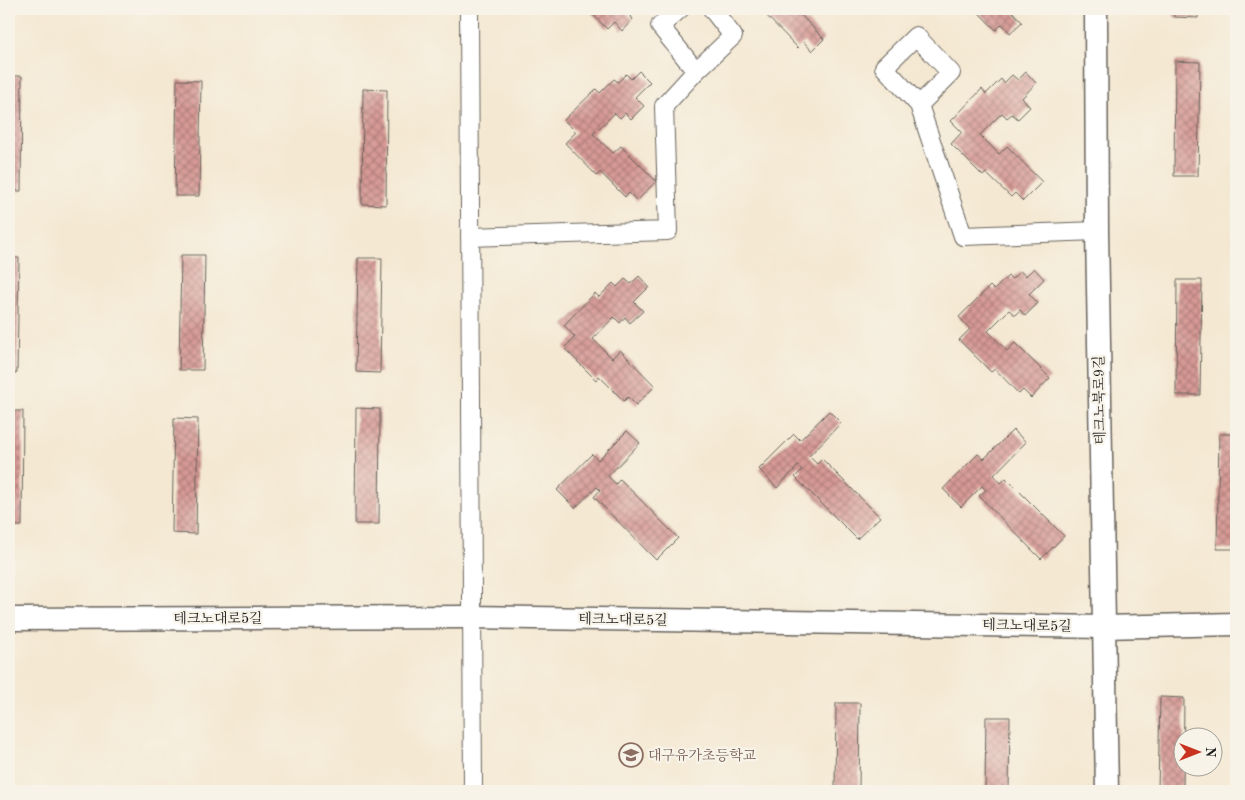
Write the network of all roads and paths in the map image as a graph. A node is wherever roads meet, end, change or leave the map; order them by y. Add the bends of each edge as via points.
1 (469, 9) edge
2 (680, 9) edge
3 (712, 9) edge
4 (1096, 9) edge
5 (696, 71) junction
6 (919, 105) dead end
7 (1097, 230) junction
8 (470, 237) junction
9 (472, 617) junction
10 (9, 619) edge
11 (1236, 624) edge
12 (1103, 627) junction
13 (473, 791) edge
14 (1107, 791) edge

1 - 8 street
2 - 5 street via 660,26
3 - 5 street via 733,36
4 - 7 street, 테크노북로9길
5 - 8 street via 664,106 668,230
6 - 7 street via 963,236
7 - 12 street, 테크노북로9길
8 - 9 street
9 - 10 street, 테크노대로5길
9 - 12 street, 테크노대로5길
9 - 13 street
11 - 12 street, 테크노대로5길
12 - 14 street, 테크노북로9길

